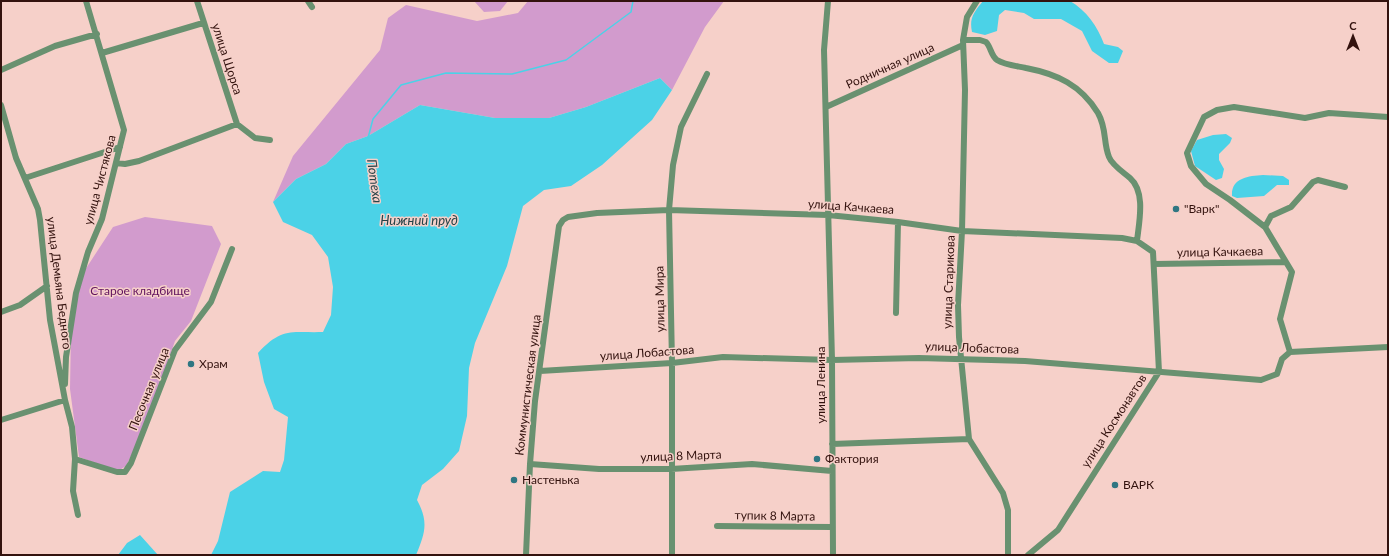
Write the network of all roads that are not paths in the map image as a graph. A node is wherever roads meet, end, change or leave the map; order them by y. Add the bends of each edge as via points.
1 (86, 1) edge
2 (197, 1) edge
3 (308, 1) edge
4 (828, 1) edge
5 (977, 1) edge
6 (312, 7) dead end
7 (203, 23) junction
8 (97, 34) junction
9 (963, 42) junction
10 (102, 53) junction
11 (1, 70) edge
12 (707, 74) dead end
13 (1, 105) edge
14 (826, 107) junction
15 (1388, 117) edge
16 (237, 124) junction
17 (270, 140) dead end
18 (120, 147) junction
19 (116, 163) junction
20 (24, 178) junction
21 (1345, 187) dead end
22 (669, 210) junction
23 (828, 215) junction
24 (563, 220) joint
25 (898, 222) junction
26 (1265, 227) junction
27 (962, 231) junction
28 (1137, 241) junction
29 (232, 248) dead end
30 (1154, 252) joint
31 (1286, 262) junction
32 (1154, 264) junction
33 (47, 286) junction
34 (1, 312) edge
35 (896, 313) dead end
36 (1388, 347) edge
37 (1290, 352) junction
38 (832, 360) junction
39 (962, 360) junction
40 (672, 363) junction
41 (540, 371) junction
42 (1159, 372) junction
43 (64, 390) junction
44 (65, 400) junction
45 (1, 420) edge
46 (969, 439) junction
47 (832, 444) junction
48 (75, 459) junction
49 (530, 464) junction
50 (672, 469) junction
51 (832, 471) junction
52 (78, 516) dead end
53 (717, 526) dead end
54 (832, 527) junction
55 (526, 555) edge
56 (672, 555) edge
57 (833, 555) edge
58 (1008, 555) edge
59 (1028, 555) edge

1 - 8 street, улица Чистякова
2 - 7 street, улица Щорса
3 - 6 street
4 - 14 street, улица Ленина via 824,50
5 - 9 street, улица Старикова via 967,17
7 - 10 street
7 - 16 street, улица Щорса
8 - 10 street, улица Чистякова
8 - 11 street via 55,46
9 - 14 street, Родничная улица
9 - 27 street, улица Старикова via 965,90
9 - 28 street via 986,42 994,58 1063,78 1089,100 1104,127 1109,156 1113,163 1136,183 1139,191
10 - 18 street, улица Чистякова via 124,123
12 - 22 street, улица Мира via 681,127 673,165
13 - 20 street, улица Демьяна Бедного
14 - 23 street, улица Ленина
15 - 26 street via 1329,113 1305,118 1234,108 1217,110 1204,117 1187,153 1191,166 1206,184
16 - 17 street via 255,138
16 - 19 street via 139,161
18 - 19 street, улица Чистякова
18 - 20 street
19 - 43 street, улица Чистякова via 102,219 88,252 76,293 66,357
20 - 33 street, улица Демьяна Бедного via 38,209
21 - 26 street, улица Качкаева via 1318,180 1313,182 1291,207 1271,216
22 - 23 street, улица Качкаева
22 - 24 street, улица Качкаева via 597,213
22 - 40 street, улица Мира
23 - 25 street, улица Качкаева
23 - 38 street, улица Ленина
24 - 41 street, Коммунистическая улица via 557,235
25 - 27 street, улица Качкаева
25 - 35 street
26 - 31 street
27 - 28 street, улица Качкаева via 1122,238
27 - 39 street, улица Старикова via 958,305
28 - 30 street, улица Качкаева
29 - 48 street, Песочная улица via 211,302 175,350 131,463 125,472 117,472
30 - 32 street, улица Космонавтов
31 - 32 street, улица Качкаева
31 - 37 street via 1292,272 1280,319
32 - 42 street, улица Космонавтов
33 - 34 street via 20,304
33 - 43 street, улица Демьяна Бедного via 50,320
36 - 37 street
37 - 42 street, улица Лобастова via 1282,359 1277,374 1261,380
38 - 39 street, улица Лобастова
38 - 40 street, улица Лобастова via 723,357
38 - 47 street, улица Ленина
39 - 42 street, улица Лобастова via 1026,361
39 - 46 street, улица Старикова
40 - 41 street, улица Лобастова
40 - 50 street, улица Мира
41 - 49 street, Коммунистическая улица
42 - 59 street, улица Космонавтов via 1058,530
43 - 44 street, улица Демьяна Бедного
44 - 45 street
44 - 48 street, улица Демьяна Бедного via 72,427
46 - 47 street
46 - 58 street, улица Старикова via 1003,493 1008,510
47 - 51 street, улица Ленина
48 - 52 street, улица Демьяна Бедного via 73,491
49 - 50 street, улица 8 Марта via 599,469
49 - 55 street, Коммунистическая улица
50 - 51 street, улица 8 Марта via 752,464
50 - 56 street, улица Мира
51 - 54 street, улица Ленина
53 - 54 street, тупик 8 Марта
54 - 57 street, улица Ленина

